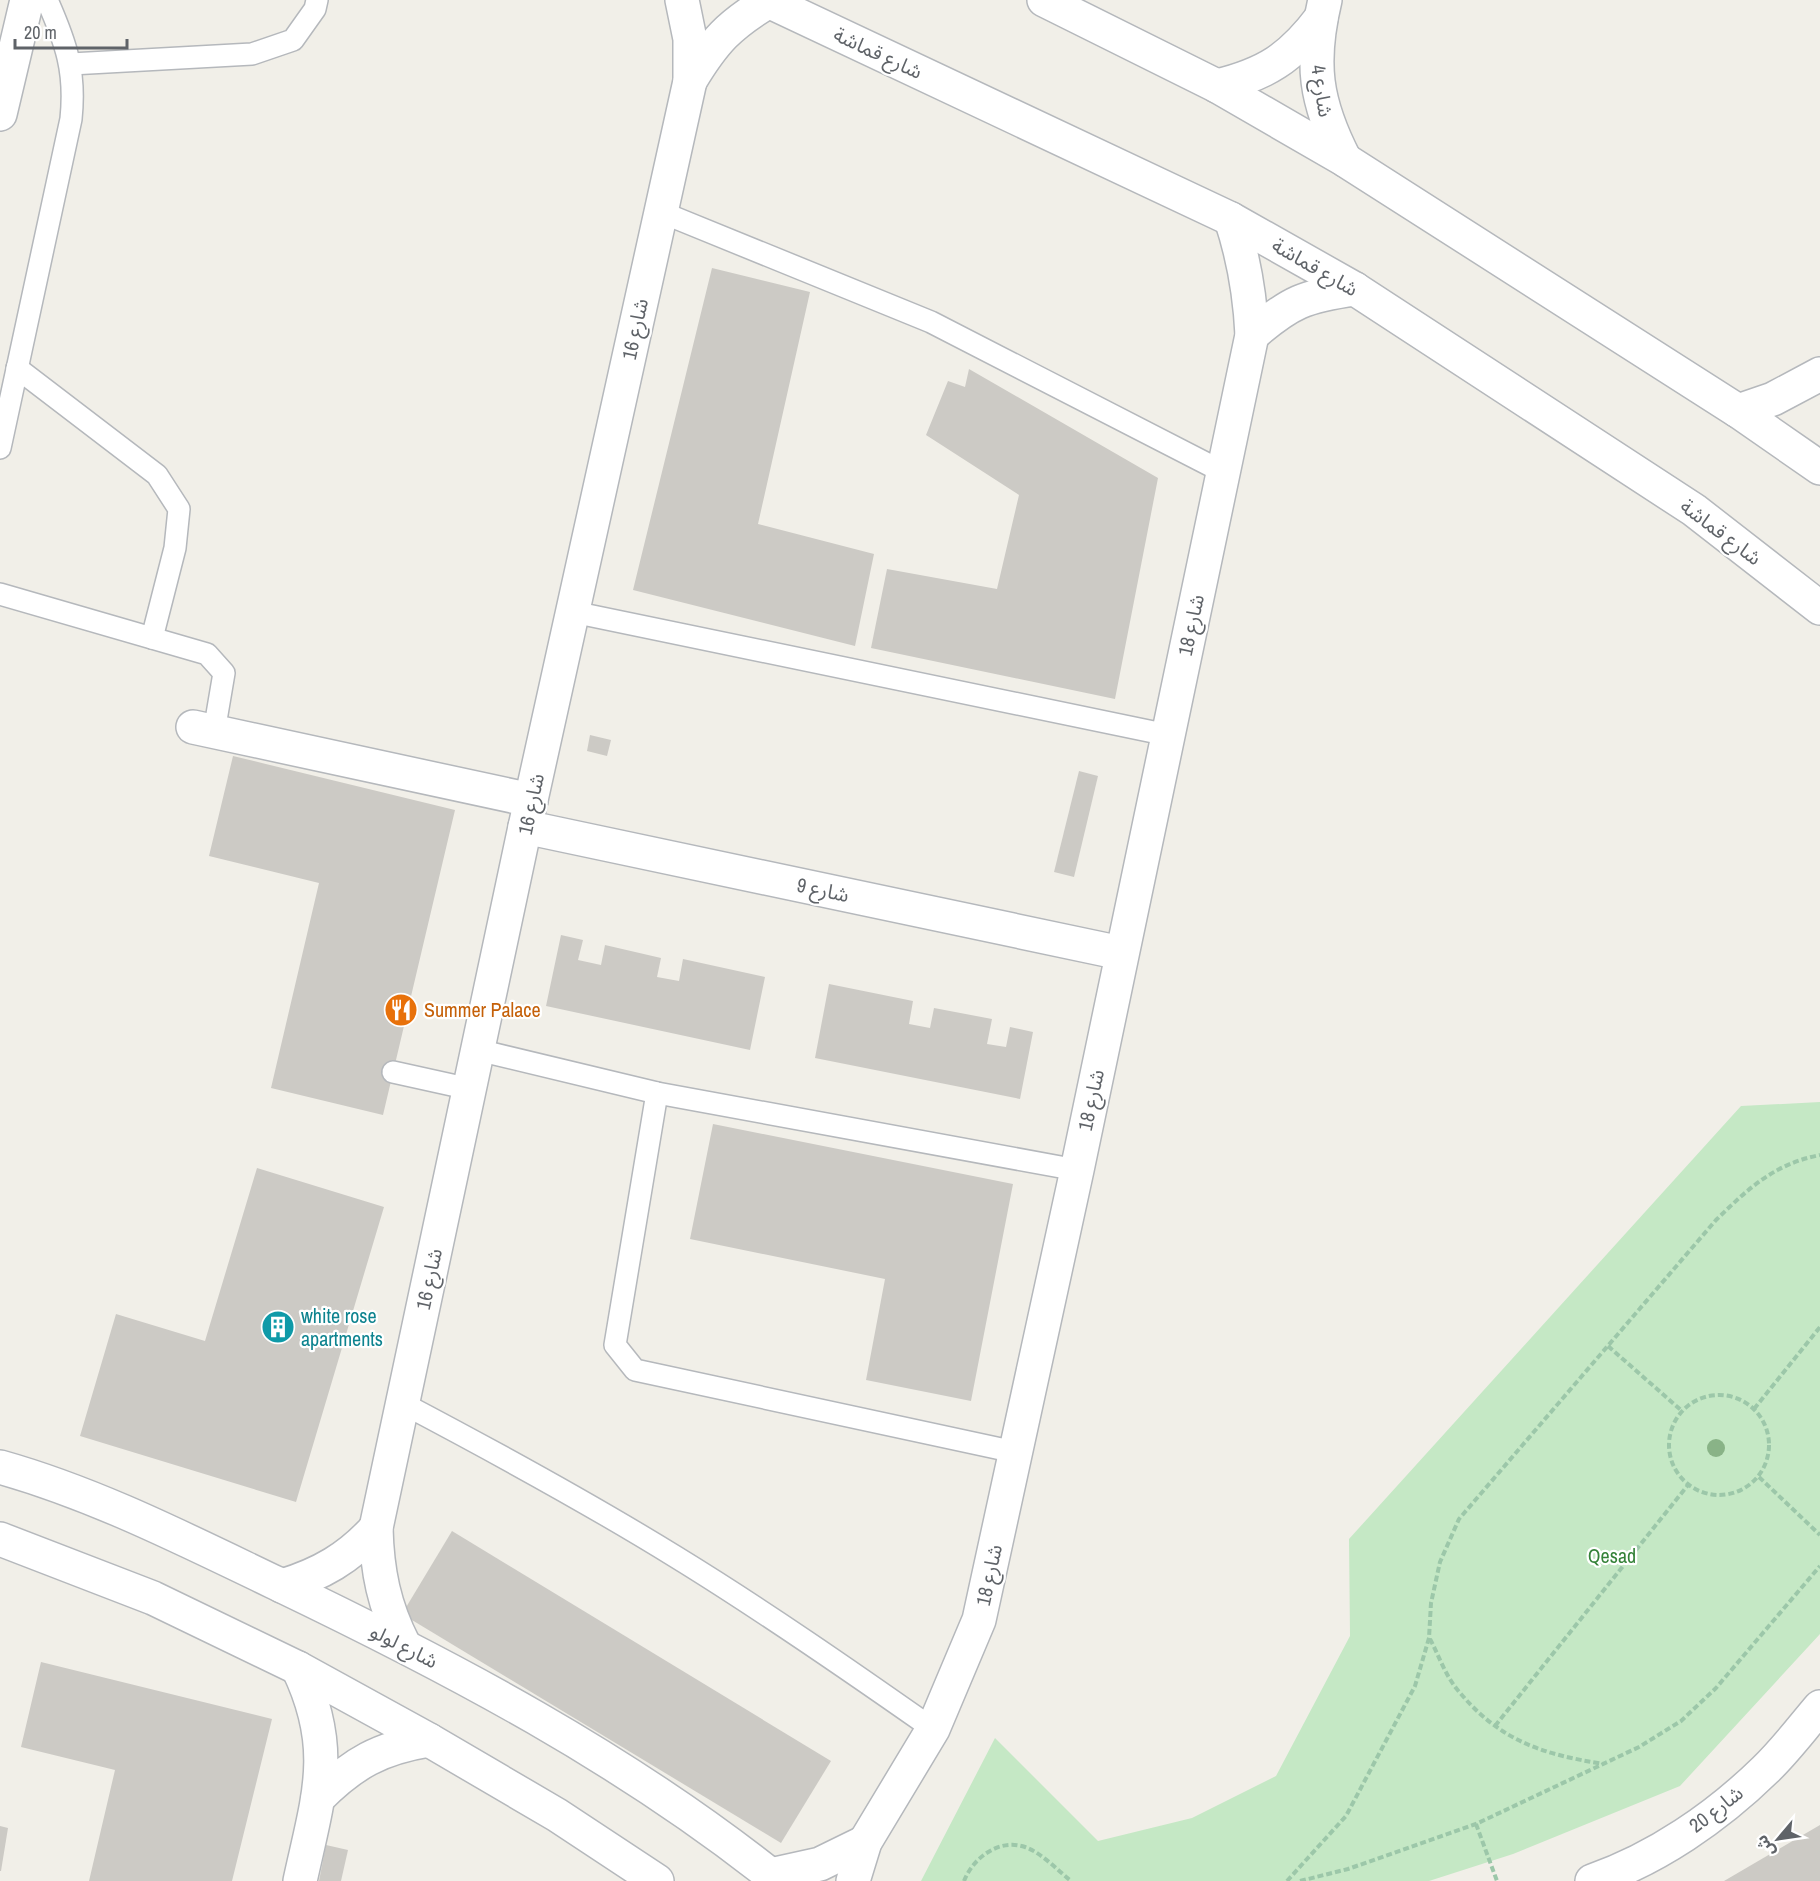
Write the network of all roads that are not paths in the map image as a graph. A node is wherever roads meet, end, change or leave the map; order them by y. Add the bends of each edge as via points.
1 (27, 0) edge
2 (47, 0) edge
3 (317, 0) edge
4 (682, 0) edge
5 (1044, 0) edge
6 (768, 1) edge
7 (1323, 9) edge
8 (71, 64) junction
9 (690, 81) junction
10 (1217, 86) junction
11 (0, 114) edge
12 (1345, 160) junction
13 (661, 213) junction
14 (1231, 219) junction
15 (1355, 289) junction
16 (1252, 335) junction
17 (17, 368) junction
18 (1820, 374) edge
19 (1738, 411) junction
20 (0, 448) edge
21 (1820, 468) edge
22 (1223, 472) junction
23 (0, 594) edge
24 (1820, 608) edge
25 (573, 612) junction
26 (152, 638) junction
27 (204, 730) joint
28 (1168, 735) junction
29 (528, 814) junction
30 (1121, 953) junction
31 (478, 1050) junction
32 (393, 1072) dead end
33 (470, 1089) junction
34 (657, 1093) junction
35 (1077, 1170) junction
36 (402, 1403) junction
37 (1016, 1452) junction
38 (0, 1467) edge
39 (376, 1528) junction
40 (0, 1539) edge
41 (282, 1586) junction
42 (404, 1645) junction
43 (298, 1668) junction
44 (1816, 1721) edge
45 (933, 1729) junction
46 (429, 1740) junction
47 (318, 1798) junction
48 (865, 1842) junction
49 (774, 1878) edge
50 (300, 1881) edge
51 (657, 1881) edge
52 (853, 1881) edge
53 (1592, 1881) edge

1 - 11 street
2 - 8 lane
3 - 8 lane via 315,9 292,40 252,54
4 - 9 street, شارع 16 via 690,39
5 - 10 street
6 - 9 street, شارع 16 via 737,21 709,48
6 - 14 street, شارع قماشة
7 - 10 street, شارع 4 via 1302,44 1277,64 1248,79
7 - 12 street, شارع 4 via 1316,55 1318,92 1328,127
8 - 17 lane via 74,91 70,119
9 - 13 street, شارع 16
10 - 12 street
12 - 19 street
13 - 22 lane via 931,322
13 - 25 street, شارع 16
14 - 15 street, شارع قماشة
14 - 16 street, شارع 18 via 1243,257
15 - 16 street via 1316,294 1281,310
15 - 24 street, شارع قماشة via 1694,510
16 - 22 street, شارع 18
17 - 20 lane
17 - 26 lane via 157,475 179,509 176,548
18 - 19 street via 1773,399
19 - 21 street
22 - 28 street, شارع 18
23 - 26 lane
25 - 28 lane
25 - 29 street, شارع 16
26 - 27 lane via 207,654 224,673
27 - 29 street, شارع 9
28 - 30 street, شارع 18
29 - 30 street, شارع 9
29 - 31 street, شارع 16
30 - 35 street, شارع 18
31 - 33 street, شارع 16
31 - 34 lane
32 - 33 lane
33 - 36 street, شارع 16
34 - 35 lane
34 - 37 lane via 615,1345 635,1370
35 - 37 street, شارع 18
36 - 39 street, شارع 16
36 - 45 lane via 541,1477 676,1557 808,1641
37 - 45 street, شارع 18 via 979,1620
38 - 41 street, شارع لولو via 150,1522
39 - 41 street via 335,1565
39 - 42 street, شارع 16 via 381,1589
40 - 43 street via 153,1598
41 - 42 street, شارع لولو
42 - 49 street, شارع لولو via 530,1714 653,1790
43 - 46 street
43 - 47 street via 321,1731 323,1765
44 - 53 street, شارع 20 via 1716,1812 1661,1849
45 - 48 street, شارع 18
46 - 47 street via 398,1745 368,1757 340,1775
46 - 51 street via 557,1815
47 - 50 street
48 - 49 street
48 - 52 street, شارع 18

